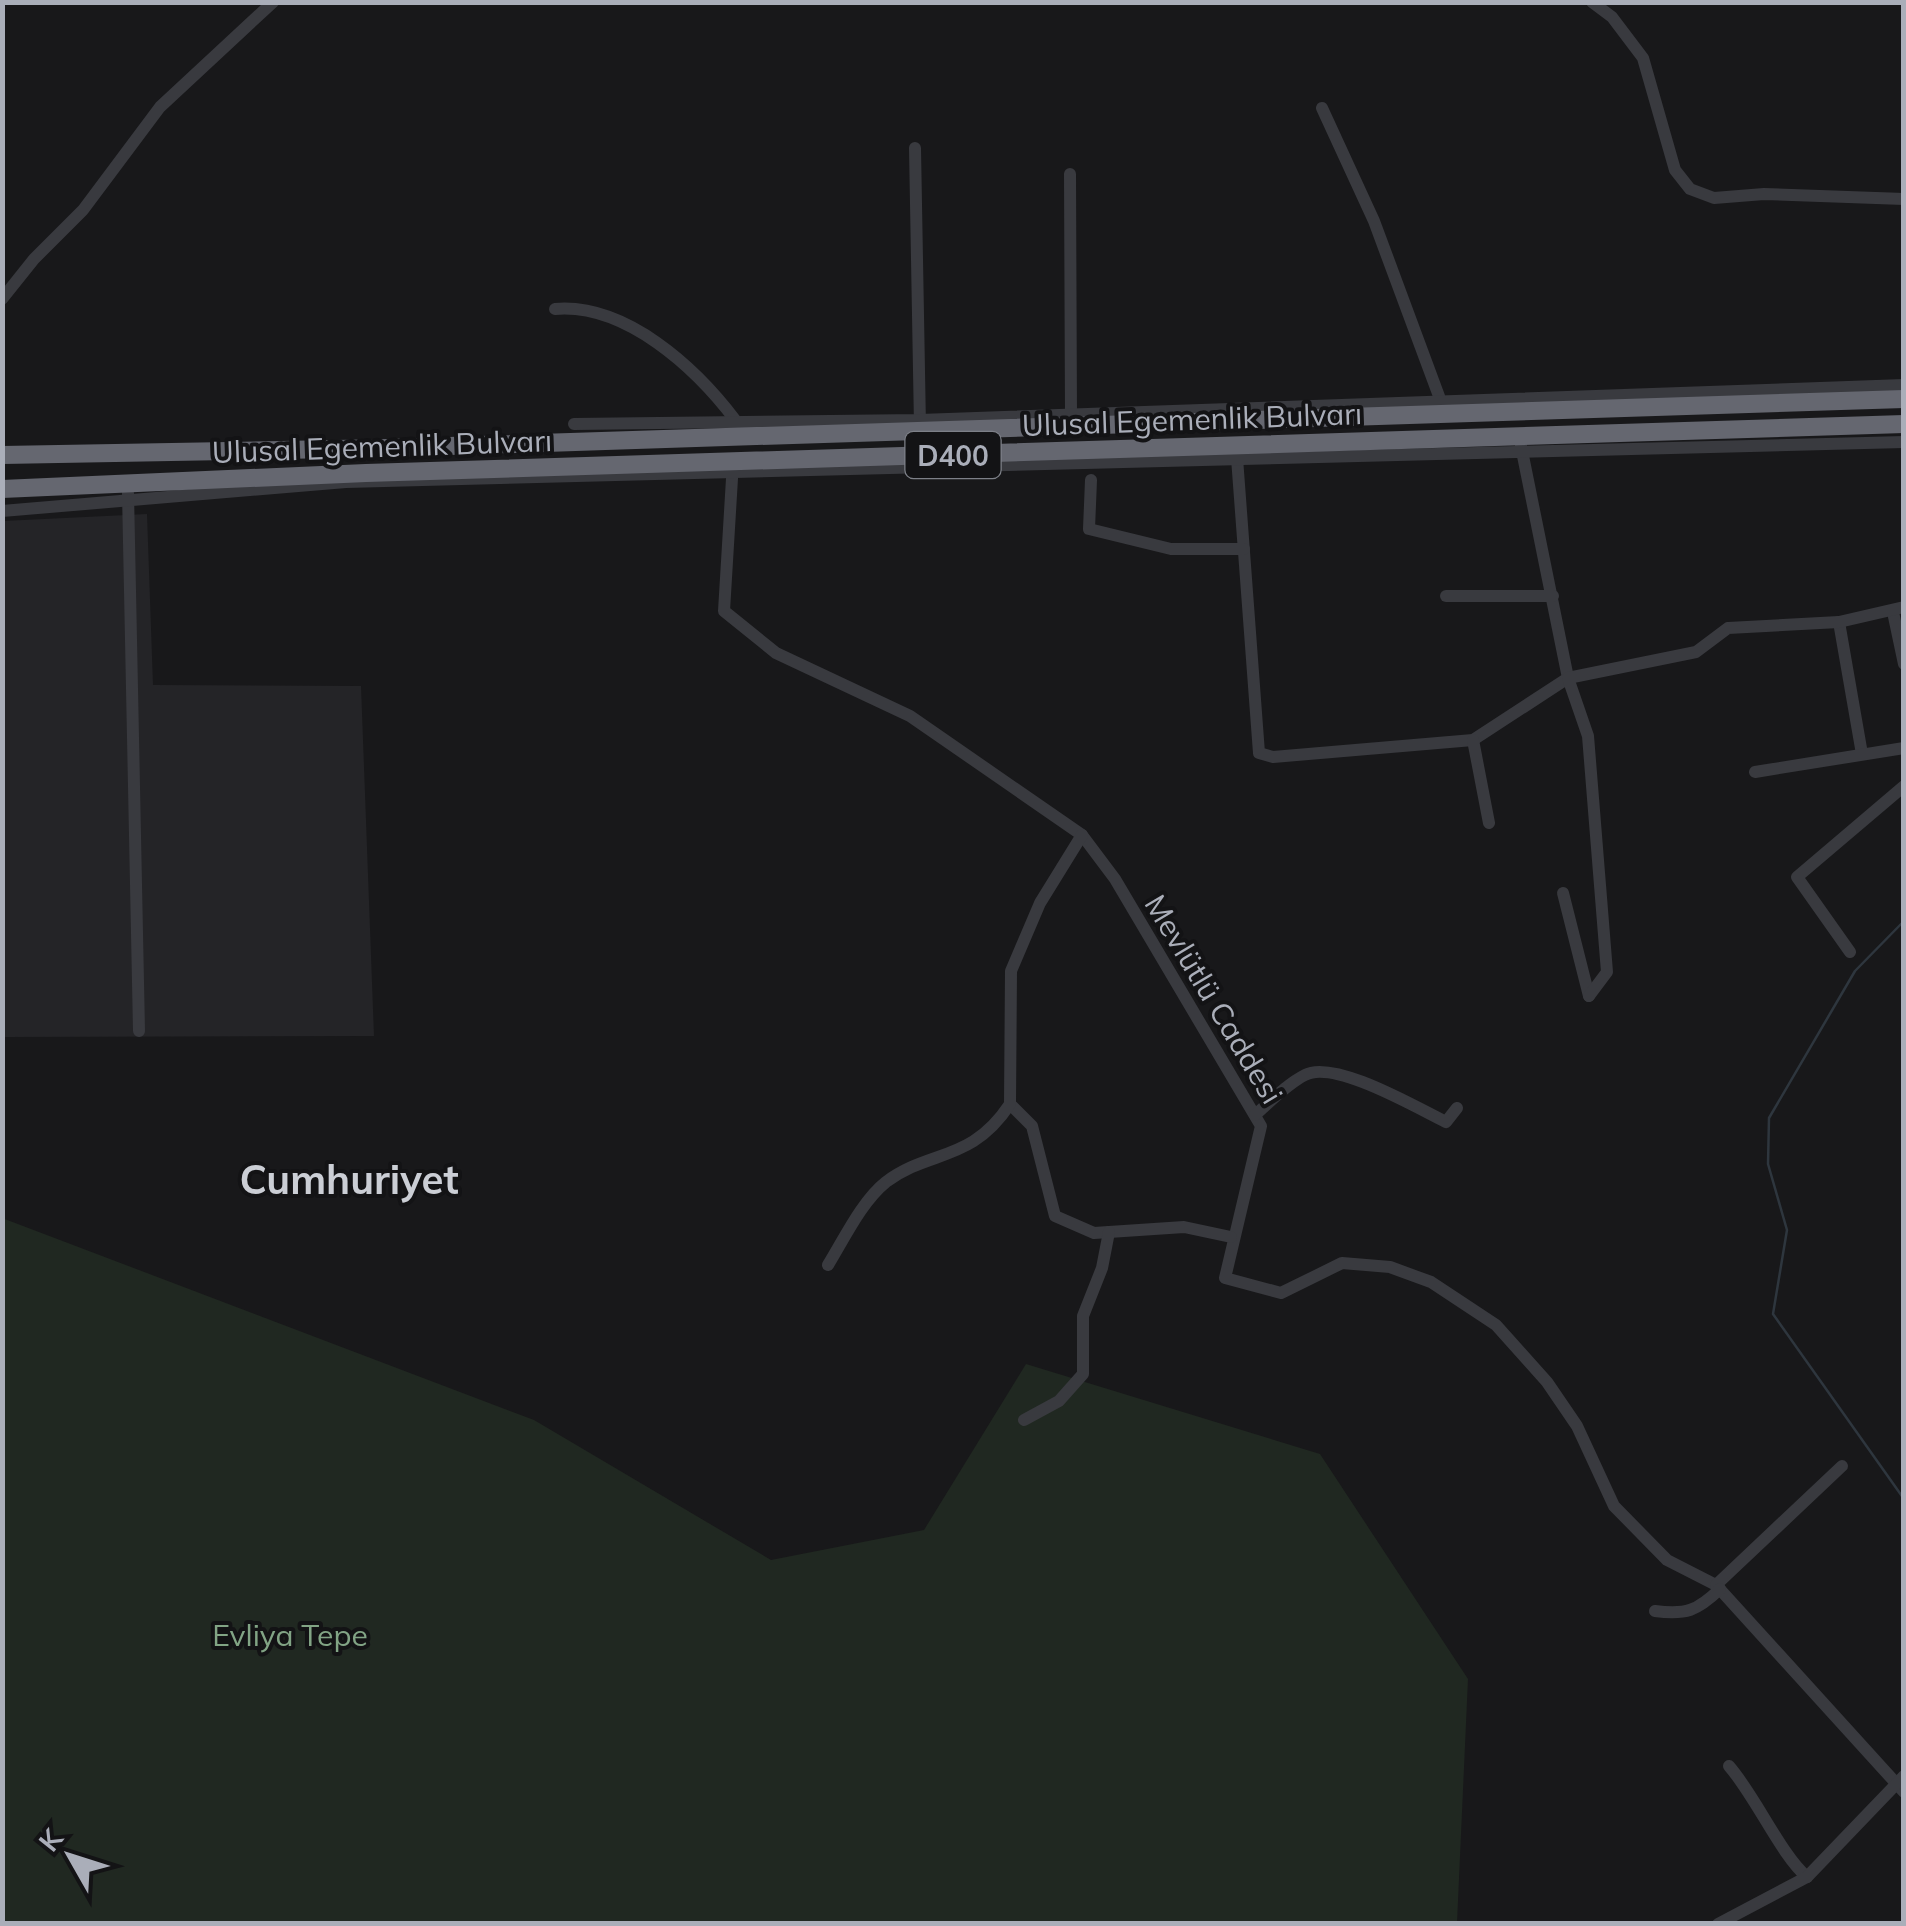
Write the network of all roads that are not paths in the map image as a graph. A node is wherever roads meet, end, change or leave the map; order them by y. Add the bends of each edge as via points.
1 (273, 2) edge
2 (1592, 2) edge
3 (1322, 108) dead end
4 (916, 148) dead end
5 (1070, 174) dead end
6 (1904, 199) edge
7 (2, 299) edge
8 (555, 309) dead end
9 (1904, 385) edge
10 (1904, 399) edge
11 (1443, 408) junction
12 (1517, 411) junction
13 (1071, 419) junction
14 (736, 421) junction
15 (574, 424) dead end
16 (920, 424) junction
17 (1904, 424) edge
18 (1520, 442) junction
19 (1904, 442) edge
20 (2, 455) edge
21 (1237, 458) junction
22 (733, 467) junction
23 (366, 477) junction
24 (1091, 480) dead end
25 (128, 482) junction
26 (2, 489) edge
27 (128, 502) junction
28 (2, 511) edge
29 (1244, 549) junction
30 (1446, 596) dead end
31 (1553, 596) junction
32 (1898, 609) edge
33 (1839, 622) junction
34 (1904, 664) edge
35 (1568, 678) junction
36 (1473, 740) junction
37 (1904, 748) edge
38 (1862, 754) junction
39 (1755, 772) dead end
40 (1904, 786) edge
41 (1488, 823) dead end
42 (1082, 835) junction
43 (1563, 893) dead end
44 (1850, 952) dead end
45 (139, 1031) dead end
46 (1010, 1104) junction
47 (1457, 1108) dead end
48 (1255, 1115) junction
49 (1109, 1232) junction
50 (1231, 1238) junction
51 (828, 1265) dead end
52 (1024, 1420) dead end
53 (1842, 1466) dead end
54 (1718, 1587) junction
55 (1655, 1611) dead end
56 (1729, 1766) dead end
57 (1901, 1784) edge
58 (1808, 1877) junction
59 (1718, 1924) edge

1 - 7 street via 160,107 83,210
2 - 6 street via 1643,58 1675,170 1690,189 1714,198
3 - 11 street via 1389,256
4 - 16 street
5 - 13 street
8 - 14 street via 601,315 629,328 701,379
9 - 11 street
10 - 12 highway, Ulusal Egemenlik Bulvarı / D400
11 - 12 highway, Ulusal Egemenlik Bulvarı / D400
11 - 13 highway, Ulusal Egemenlik Bulvarı / D400
12 - 18 highway
13 - 16 highway, Ulusal Egemenlik Bulvarı / D400
14 - 15 street
14 - 16 street
16 - 20 highway, Ulusal Egemenlik Bulvarı / D400 via 408,447
17 - 18 highway, Ulusal Egemenlik Bulvarı / D400
18 - 19 street
18 - 21 street
18 - 22 highway, Ulusal Egemenlik Bulvarı / D400
18 - 31 street
21 - 22 street
21 - 29 street
22 - 23 highway, Ulusal Egemenlik Bulvarı / D400
22 - 42 street, Mevlütlü Caddesi via 724,611 776,653 910,716
23 - 25 highway, Ulusal Egemenlik Bulvarı / D400
23 - 27 street
24 - 29 street via 1089,529 1171,548
25 - 26 highway, Ulusal Egemenlik Bulvarı / D400
25 - 27 street
27 - 28 street
27 - 45 street
29 - 36 street via 1258,753
30 - 31 street
31 - 35 street
32 - 33 street
32 - 34 street
33 - 35 street via 1728,628 1696,652
33 - 38 street
35 - 36 street
35 - 43 street via 1588,736 1608,972 1590,996
36 - 41 street
37 - 38 street
38 - 39 street
40 - 44 street via 1796,878
42 - 46 street via 1040,903 1011,971
42 - 48 street, Mevlütlü Caddesi
46 - 49 street via 1032,1126 1056,1216 1094,1233
46 - 51 street via 959,1152 886,1182
47 - 48 street via 1446,1122 1364,1083 1307,1072
48 - 50 street, Mevlütlü Caddesi via 1261,1126
49 - 50 street via 1184,1227
49 - 52 street via 1083,1316 1083,1374 1059,1402
50 - 54 street, Mevlütlü Caddesi via 1225,1278 1281,1293 1342,1263 1390,1267 1431,1282 1496,1325 1577,1426 1614,1506 1668,1560
53 - 54 street
54 - 55 street via 1698,1610
54 - 57 street, Mevlütlü Caddesi
56 - 58 street via 1792,1864
57 - 58 street
58 - 59 street

